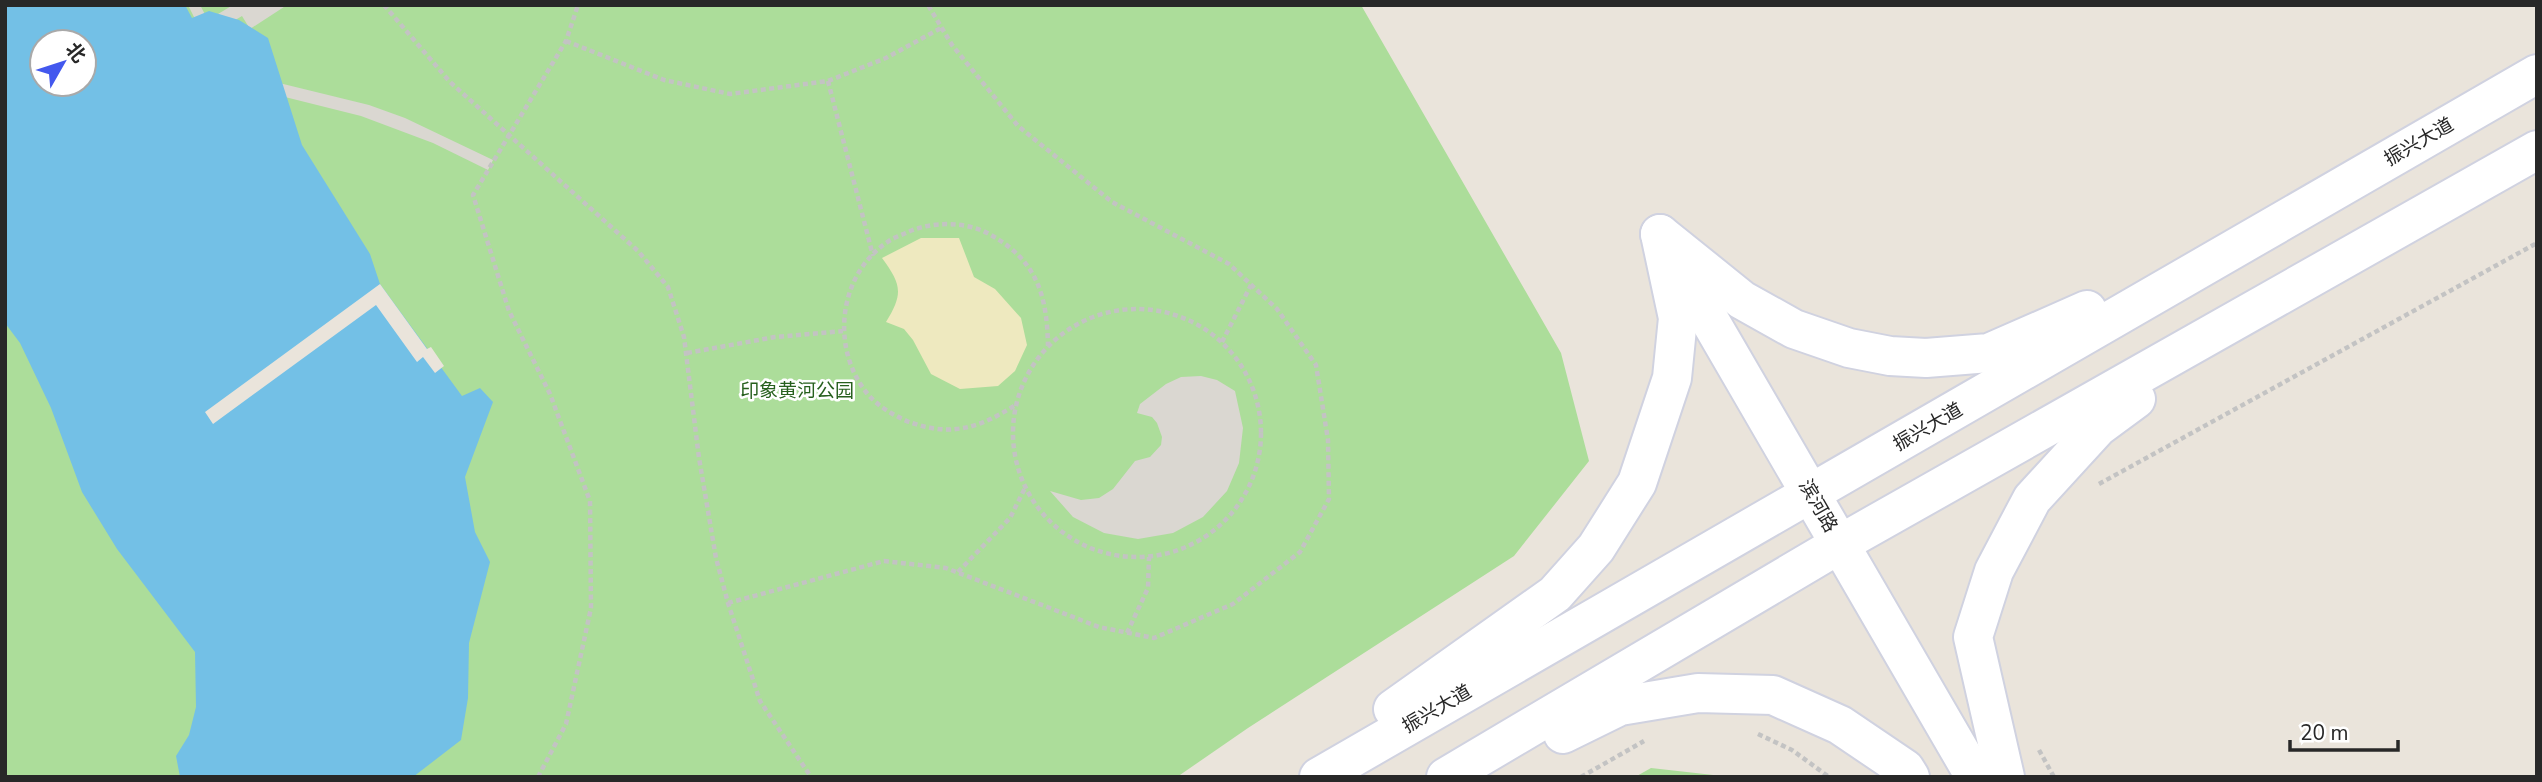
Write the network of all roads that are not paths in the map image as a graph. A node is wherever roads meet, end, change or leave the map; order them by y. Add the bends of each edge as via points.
1 (2537, 74) edge
2 (2537, 150) edge
3 (1660, 234) junction
4 (2248, 242) junction
5 (2278, 295) junction
6 (1811, 494) junction
7 (1840, 544) junction
8 (1298, 777) edge
9 (1319, 777) edge
10 (1446, 777) edge
11 (1476, 777) edge
12 (1910, 777) edge
13 (1975, 777) edge
14 (2004, 777) edge

1 - 4 main road, 振兴大道
2 - 5 main road
3 - 4 main road via 1742,300 1794,329 1849,348 1926,358 1989,353
3 - 6 main road, 滨河路
3 - 8 main road via 1678,318 1672,378 1637,483 1595,548 1555,594
4 - 6 main road, 振兴大道
5 - 7 main road
5 - 14 main road via 2098,427 2032,499 1994,571 1973,637
6 - 7 main road, 滨河路
6 - 9 main road, 振兴大道
7 - 10 main road
7 - 13 main road, 滨河路
11 - 12 main road via 1619,706 1698,693 1773,695 1840,724

